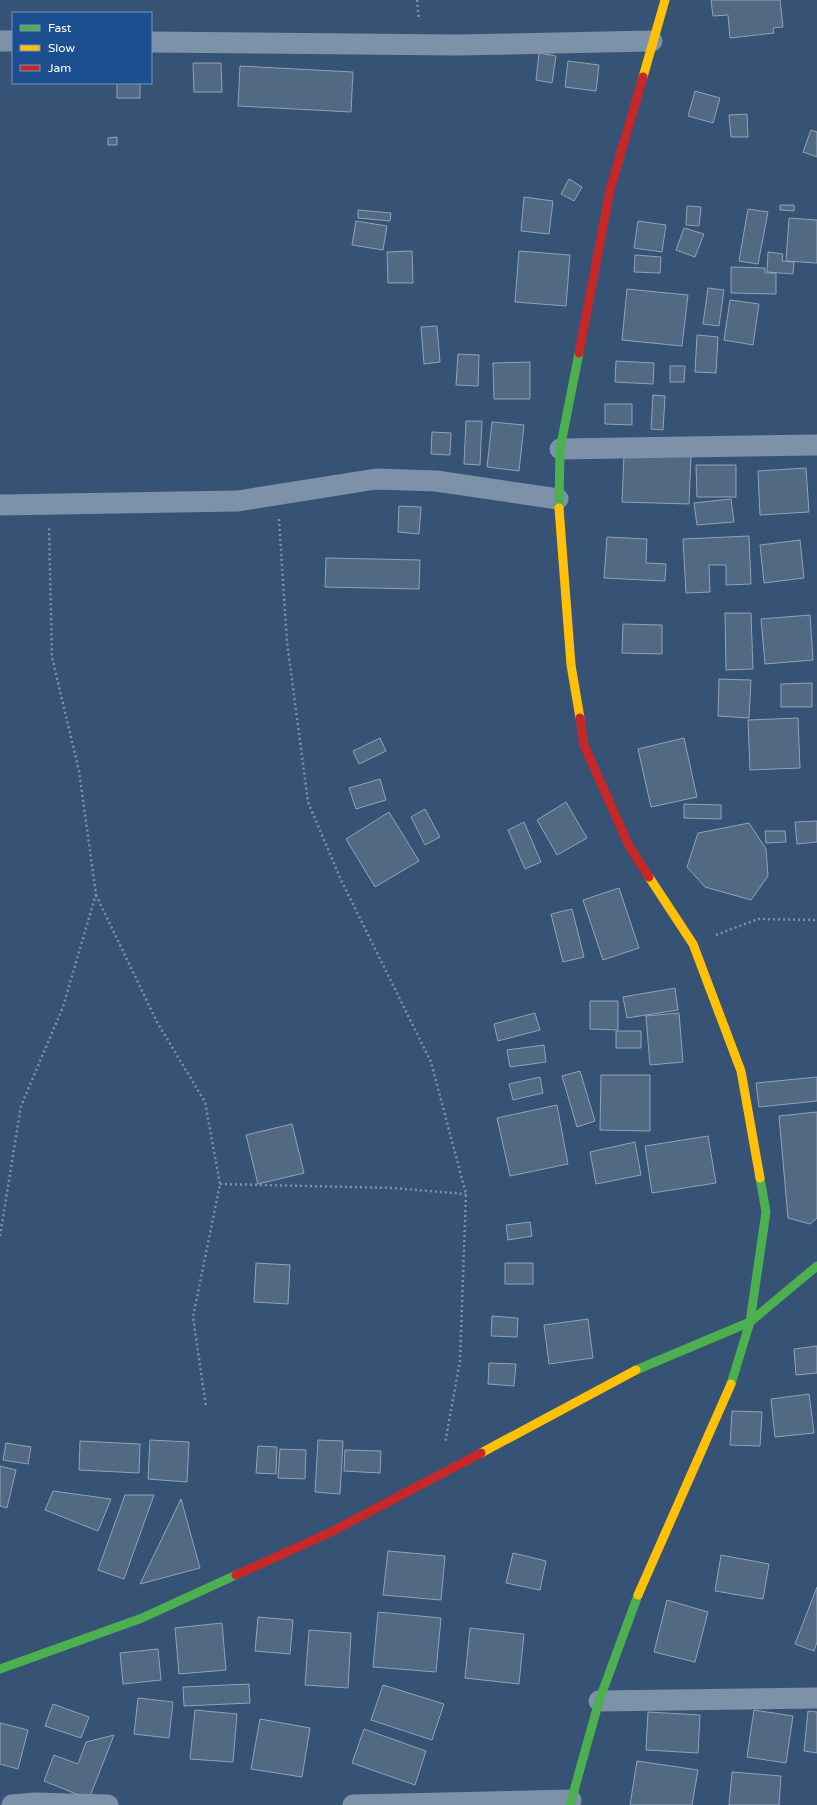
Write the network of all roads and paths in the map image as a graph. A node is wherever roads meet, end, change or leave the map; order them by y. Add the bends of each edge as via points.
1 (665, 0) edge
2 (0, 41) edge
3 (12, 41) edge
4 (652, 41) junction
5 (152, 42) edge
6 (817, 445) edge
7 (560, 449) junction
8 (277, 495) junction
9 (558, 499) junction
10 (49, 504) junction
11 (0, 505) edge
12 (96, 894) junction
13 (817, 920) edge
14 (693, 944) junction
15 (220, 1184) junction
16 (466, 1194) junction
17 (0, 1236) edge
18 (817, 1266) edge
19 (750, 1322) junction
20 (206, 1407) dead end
21 (439, 1475) junction
22 (0, 1669) edge
23 (817, 1698) edge
24 (599, 1701) junction
25 (571, 1803) edge
26 (12, 1805) edge
27 (108, 1805) edge
28 (353, 1805) edge

1 - 4 street
2 - 3 street
4 - 5 street via 457,45
4 - 7 street via 610,190
6 - 7 street
7 - 9 street
8 - 9 street via 384,479 436,481
8 - 10 street via 238,501
8 - 16 path via 287,642 308,802 341,880 431,1062
9 - 14 street via 571,665 584,745 629,846
10 - 11 street
10 - 12 path via 52,657 79,771
12 - 15 path via 157,1022 205,1102
12 - 17 path via 63,1007 21,1106
13 - 14 path via 758,919
14 - 19 street via 741,1071 766,1212
15 - 16 path via 393,1188
15 - 20 path via 193,1317
16 - 21 path via 460,1361
18 - 19 street
19 - 21 street via 640,1369
19 - 24 street via 728,1394 645,1577
21 - 22 street via 331,1532 142,1618
23 - 24 street
24 - 25 street
25 - 28 street
26 - 27 street

